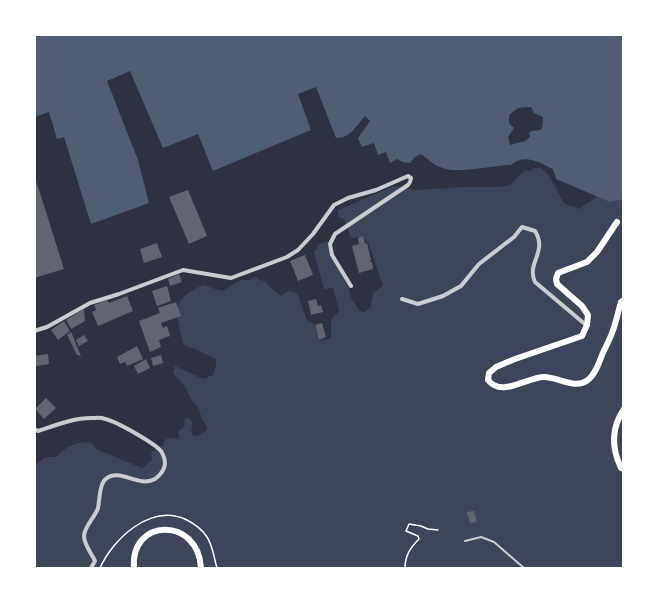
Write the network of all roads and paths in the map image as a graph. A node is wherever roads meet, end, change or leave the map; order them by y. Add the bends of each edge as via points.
1 (617, 222) dead end
2 (351, 286) dead end
3 (402, 299) dead end
4 (624, 300) edge
5 (587, 325) junction
6 (34, 331) edge
7 (624, 410) edge
8 (34, 429) edge
9 (624, 469) edge
10 (438, 530) dead end
11 (465, 541) dead end
12 (91, 568) edge
13 (134, 568) edge
14 (201, 568) edge
15 (405, 568) edge
16 (524, 568) edge

1 - 5 main road via 587,262 558,273 556,279 557,285 582,306 588,315
2 - 6 street via 332,255 330,244 335,234 408,184 408,176 334,205 313,234 286,257 231,278 183,270 90,303
3 - 5 street via 418,304 461,286 479,264 522,227 535,231 539,238 532,276 535,282
4 - 5 main road via 589,380 570,384 543,377 499,388 488,380 496,367 576,339
7 - 9 main road via 615,427 614,444 617,460
8 - 12 street via 104,418 150,442 164,458 159,477 149,482 115,475 103,482 99,504 84,536 95,561
10 - 15 path via 409,524 405,531 419,539 406,555
11 - 16 lane via 481,537 494,542
13 - 14 main road via 134,556 142,539 170,530 195,545

